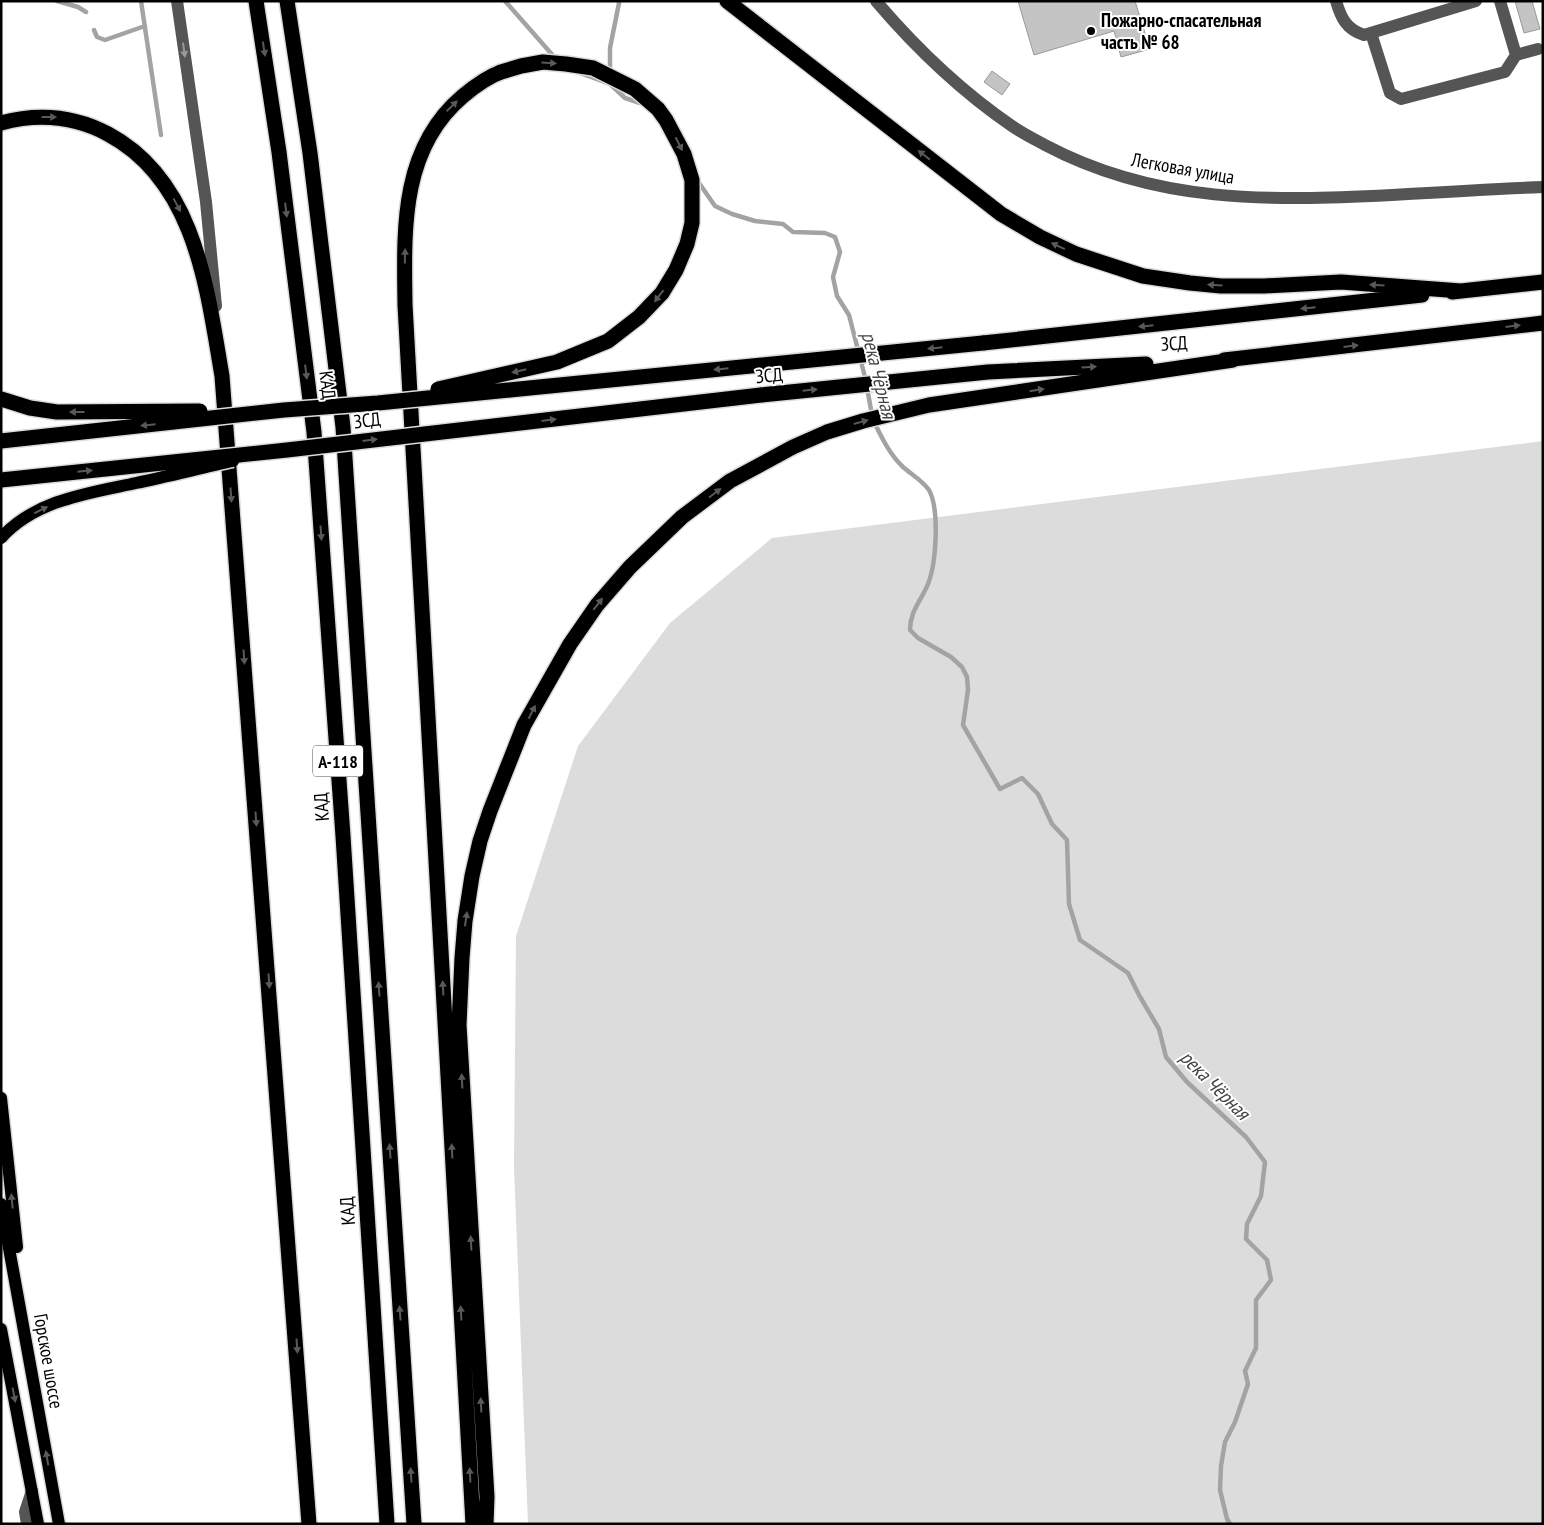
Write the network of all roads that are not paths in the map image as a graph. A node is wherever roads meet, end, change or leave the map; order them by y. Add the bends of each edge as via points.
1 (177, 1) edge
2 (256, 1) edge
3 (287, 1) edge
4 (727, 1) edge
5 (876, 1) edge
6 (1336, 1) edge
7 (1476, 1) edge
8 (1500, 1) edge
9 (1372, 33) junction
10 (1538, 49) dead end
11 (1516, 55) junction
12 (1, 123) edge
13 (1543, 187) edge
14 (1543, 282) edge
15 (1461, 291) junction
16 (1543, 323) edge
17 (1234, 360) junction
18 (222, 376) junction
19 (1, 399) edge
20 (378, 403) junction
21 (284, 410) junction
22 (1, 441) edge
23 (287, 450) junction
24 (1, 480) edge
25 (1, 538) edge
26 (1, 1098) edge
27 (1, 1204) edge
28 (23, 1319) junction
29 (1, 1330) edge
30 (305, 1472) junction
31 (32, 1491) junction
32 (27, 1524) edge
33 (38, 1524) edge
34 (61, 1524) edge
35 (301, 1524) edge
36 (309, 1524) edge
37 (386, 1524) edge
38 (414, 1524) edge
39 (473, 1524) edge
40 (486, 1524) edge

1 -> 18 street via 206,202
2 -> 37 highway, КАД / А-118 via 279,152 314,432
38 -> 3 highway, КАД / А-118 via 343,427 310,153
15 -> 4 highway via 1341,282 1221,286 1143,276 1076,254 1001,214
5 - 13 street, Легковая улица via 942,71 1014,127 1066,156 1147,184 1259,199 1344,198
6 - 9 street via 1346,25 1354,32
7 - 9 street
8 - 11 street
9 - 11 street via 1390,93 1401,99 1505,72
10 - 11 street
12 -> 18 highway via 22,118 60,117 95,127 128,146 156,173 177,205 198,255
14 - 15 highway, ЗСД
15 -> 20 highway, ЗСД, bridge via 983,343
17 -> 16 highway, ЗСД
23 -> 17 highway, ЗСД, bridge via 988,372
40 -> 17 highway via 487,1496 459,1025 464,930 472,876 490,811 524,726 570,644 597,605 630,567 682,518 730,481 827,432 929,405
18 -> 30 highway
21 -> 19 highway, bridge via 57,412
20 - 21 highway, ЗСД, bridge
39 -> 20 highway, bridge via 405,305 406,218 418,160 431,132 449,108 475,86 501,72 543,62 593,68 635,89 658,109 684,154 692,180 692,223 676,270 662,293 640,317 608,340 557,362
21 -> 22 highway, ЗСД, bridge
24 -> 23 highway, ЗСД, bridge
25 -> 23 main road, bridge via 32,514 66,499
28 -> 26 main road
27 - 28 main road, Горское шоссе
34 -> 28 main road, Горское шоссе
29 -> 31 main road
30 - 35 main road
30 - 36 highway
31 - 32 street via 25,1512
31 - 33 main road

